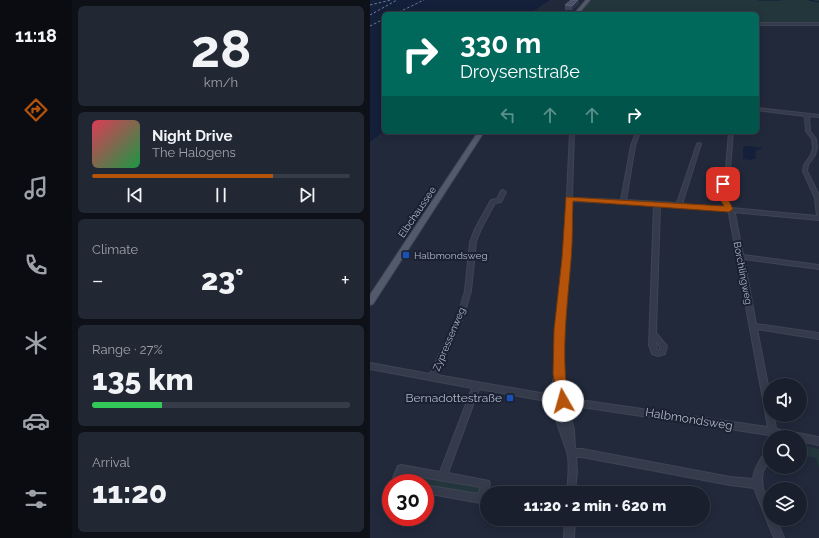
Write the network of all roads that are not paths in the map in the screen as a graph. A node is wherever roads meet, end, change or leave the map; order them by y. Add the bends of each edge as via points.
1 (588, 0) edge
2 (578, 12) edge
3 (759, 24) edge
4 (819, 24) edge
5 (759, 109) edge
6 (807, 114) junction
7 (819, 116) edge
8 (480, 134) edge
9 (572, 134) edge
10 (637, 134) edge
11 (732, 134) edge
12 (699, 144) dead end
13 (503, 192) dead end
14 (569, 199) junction
15 (623, 202) junction
16 (657, 204) junction
17 (680, 205) junction
18 (729, 209) junction
19 (819, 215) edge
20 (819, 218) edge
21 (740, 257) junction
22 (819, 266) edge
23 (370, 302) edge
24 (753, 326) junction
25 (653, 334) dead end
26 (819, 336) edge
27 (370, 366) edge
28 (432, 378) junction
29 (763, 378) edge
30 (476, 387) junction
31 (559, 400) junction
32 (763, 432) edge
33 (807, 439) edge
34 (819, 441) edge
35 (572, 453) junction
36 (763, 465) edge
37 (399, 474) edge
38 (431, 474) edge
39 (434, 474) edge
40 (443, 476) junction
41 (758, 484) junction
42 (572, 486) edge
43 (434, 491) edge
44 (763, 497) edge
45 (570, 526) edge
46 (774, 526) edge
47 (569, 538) edge
48 (779, 538) edge

1 - 2 main road
3 - 4 street
5 - 6 street
6 - 7 street
6 - 19 street via 808,131 814,139 815,148 805,171 818,198
8 - 23 main road, Elbchaussee
9 - 14 street
10 - 15 street
11 - 18 street, Borchlingweg via 728,169 723,184 725,201
12 - 17 street
13 - 28 street, Zypressenweg via 499,201 493,201 473,242 468,291 461,315
14 - 15 street
14 - 31 street via 567,258 559,330
15 - 16 street
16 - 17 street
16 - 25 street
17 - 18 street
18 - 20 street
18 - 21 street, Borchlingweg
21 - 22 street
21 - 24 street, Borchlingweg
24 - 26 street
24 - 29 street, Borchlingweg
27 - 28 street, Halbmondsweg
28 - 30 street, Halbmondsweg
30 - 31 street, Halbmondsweg
30 - 40 street
31 - 32 street, Halbmondsweg
31 - 35 street via 570,430
33 - 34 street, Halbmondsweg
35 - 41 street via 730,482
35 - 42 street
36 - 41 street via 758,473
37 - 38 street via 401,469
39 - 40 street
40 - 43 street via 486,484 481,499
41 - 44 street
45 - 47 street
46 - 48 street

